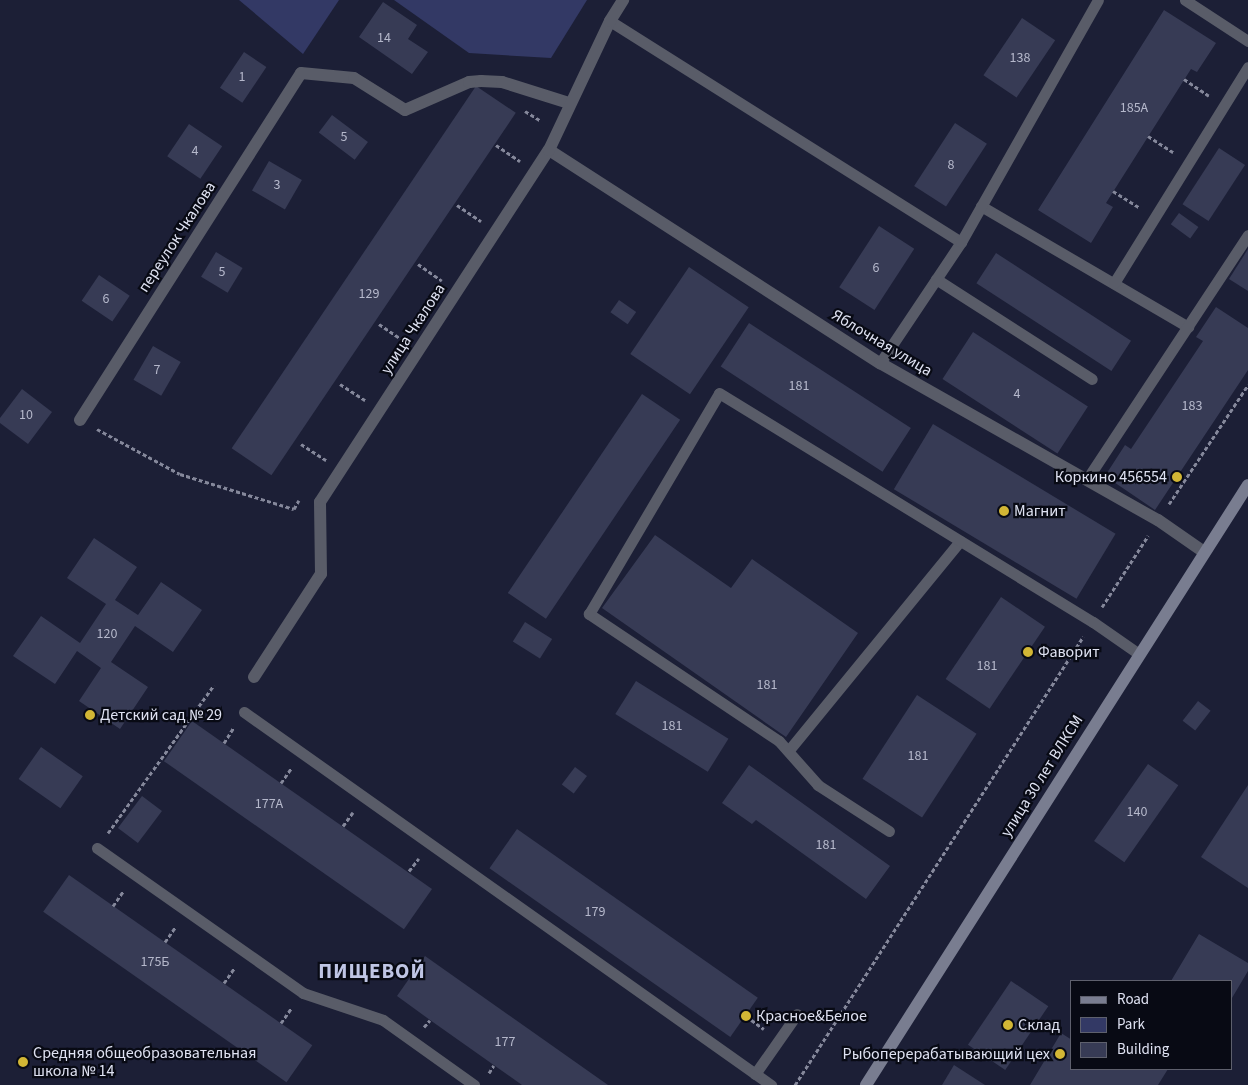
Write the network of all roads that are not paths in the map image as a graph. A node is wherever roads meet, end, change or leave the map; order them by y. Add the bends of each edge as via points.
1 (623, 0) edge
2 (1098, 0) edge
3 (1185, 0) edge
4 (610, 20) junction
5 (1248, 41) edge
6 (1248, 67) edge
7 (569, 103) junction
8 (550, 150) junction
9 (981, 206) junction
10 (1248, 235) edge
11 (961, 242) junction
12 (936, 279) junction
13 (1114, 283) junction
14 (1188, 327) junction
15 (880, 363) junction
16 (1092, 379) dead end
17 (80, 420) road end
18 (1091, 473) dead end
19 (1248, 485) edge
20 (960, 541) junction
21 (1204, 552) junction
22 (1139, 654) junction
23 (254, 677) dead end
24 (244, 712) dead end
25 (789, 750) junction
26 (889, 831) dead end
27 (97, 848) road end
28 (797, 1014) dead end
29 (756, 1074) junction
30 (474, 1085) edge
31 (771, 1085) edge
32 (866, 1085) edge

1 - 4 street, улица Чкалова
2 - 9 lane
3 - 5 lane
4 - 7 street, улица Чкалова
4 - 11 lane
6 - 13 lane
7 - 8 street, улица Чкалова
7 - 17 street, переулок Чкалова via 502,82 481,81 468,82 405,110 354,78 301,73
8 - 15 street, Яблочная улица
8 - 23 street, улица Чкалова via 320,502 321,574
9 - 11 lane
9 - 13 lane
10 - 14 lane
11 - 12 lane
12 - 15 lane
12 - 16 lane
13 - 14 lane
14 - 18 lane
15 - 21 street, Яблочная улица via 1158,520
19 - 21 main road, улица 30 лет ВЛКСМ
20 - 22 lane via 1093,622
20 - 25 lane
20 - 25 lane via 719,392 589,614
21 - 22 main road, улица 30 лет ВЛКСМ
22 - 32 main road, улица 30 лет ВЛКСМ
24 - 29 lane
25 - 26 lane via 818,785
27 - 30 lane via 303,993 383,1020
28 - 29 lane
29 - 31 lane

